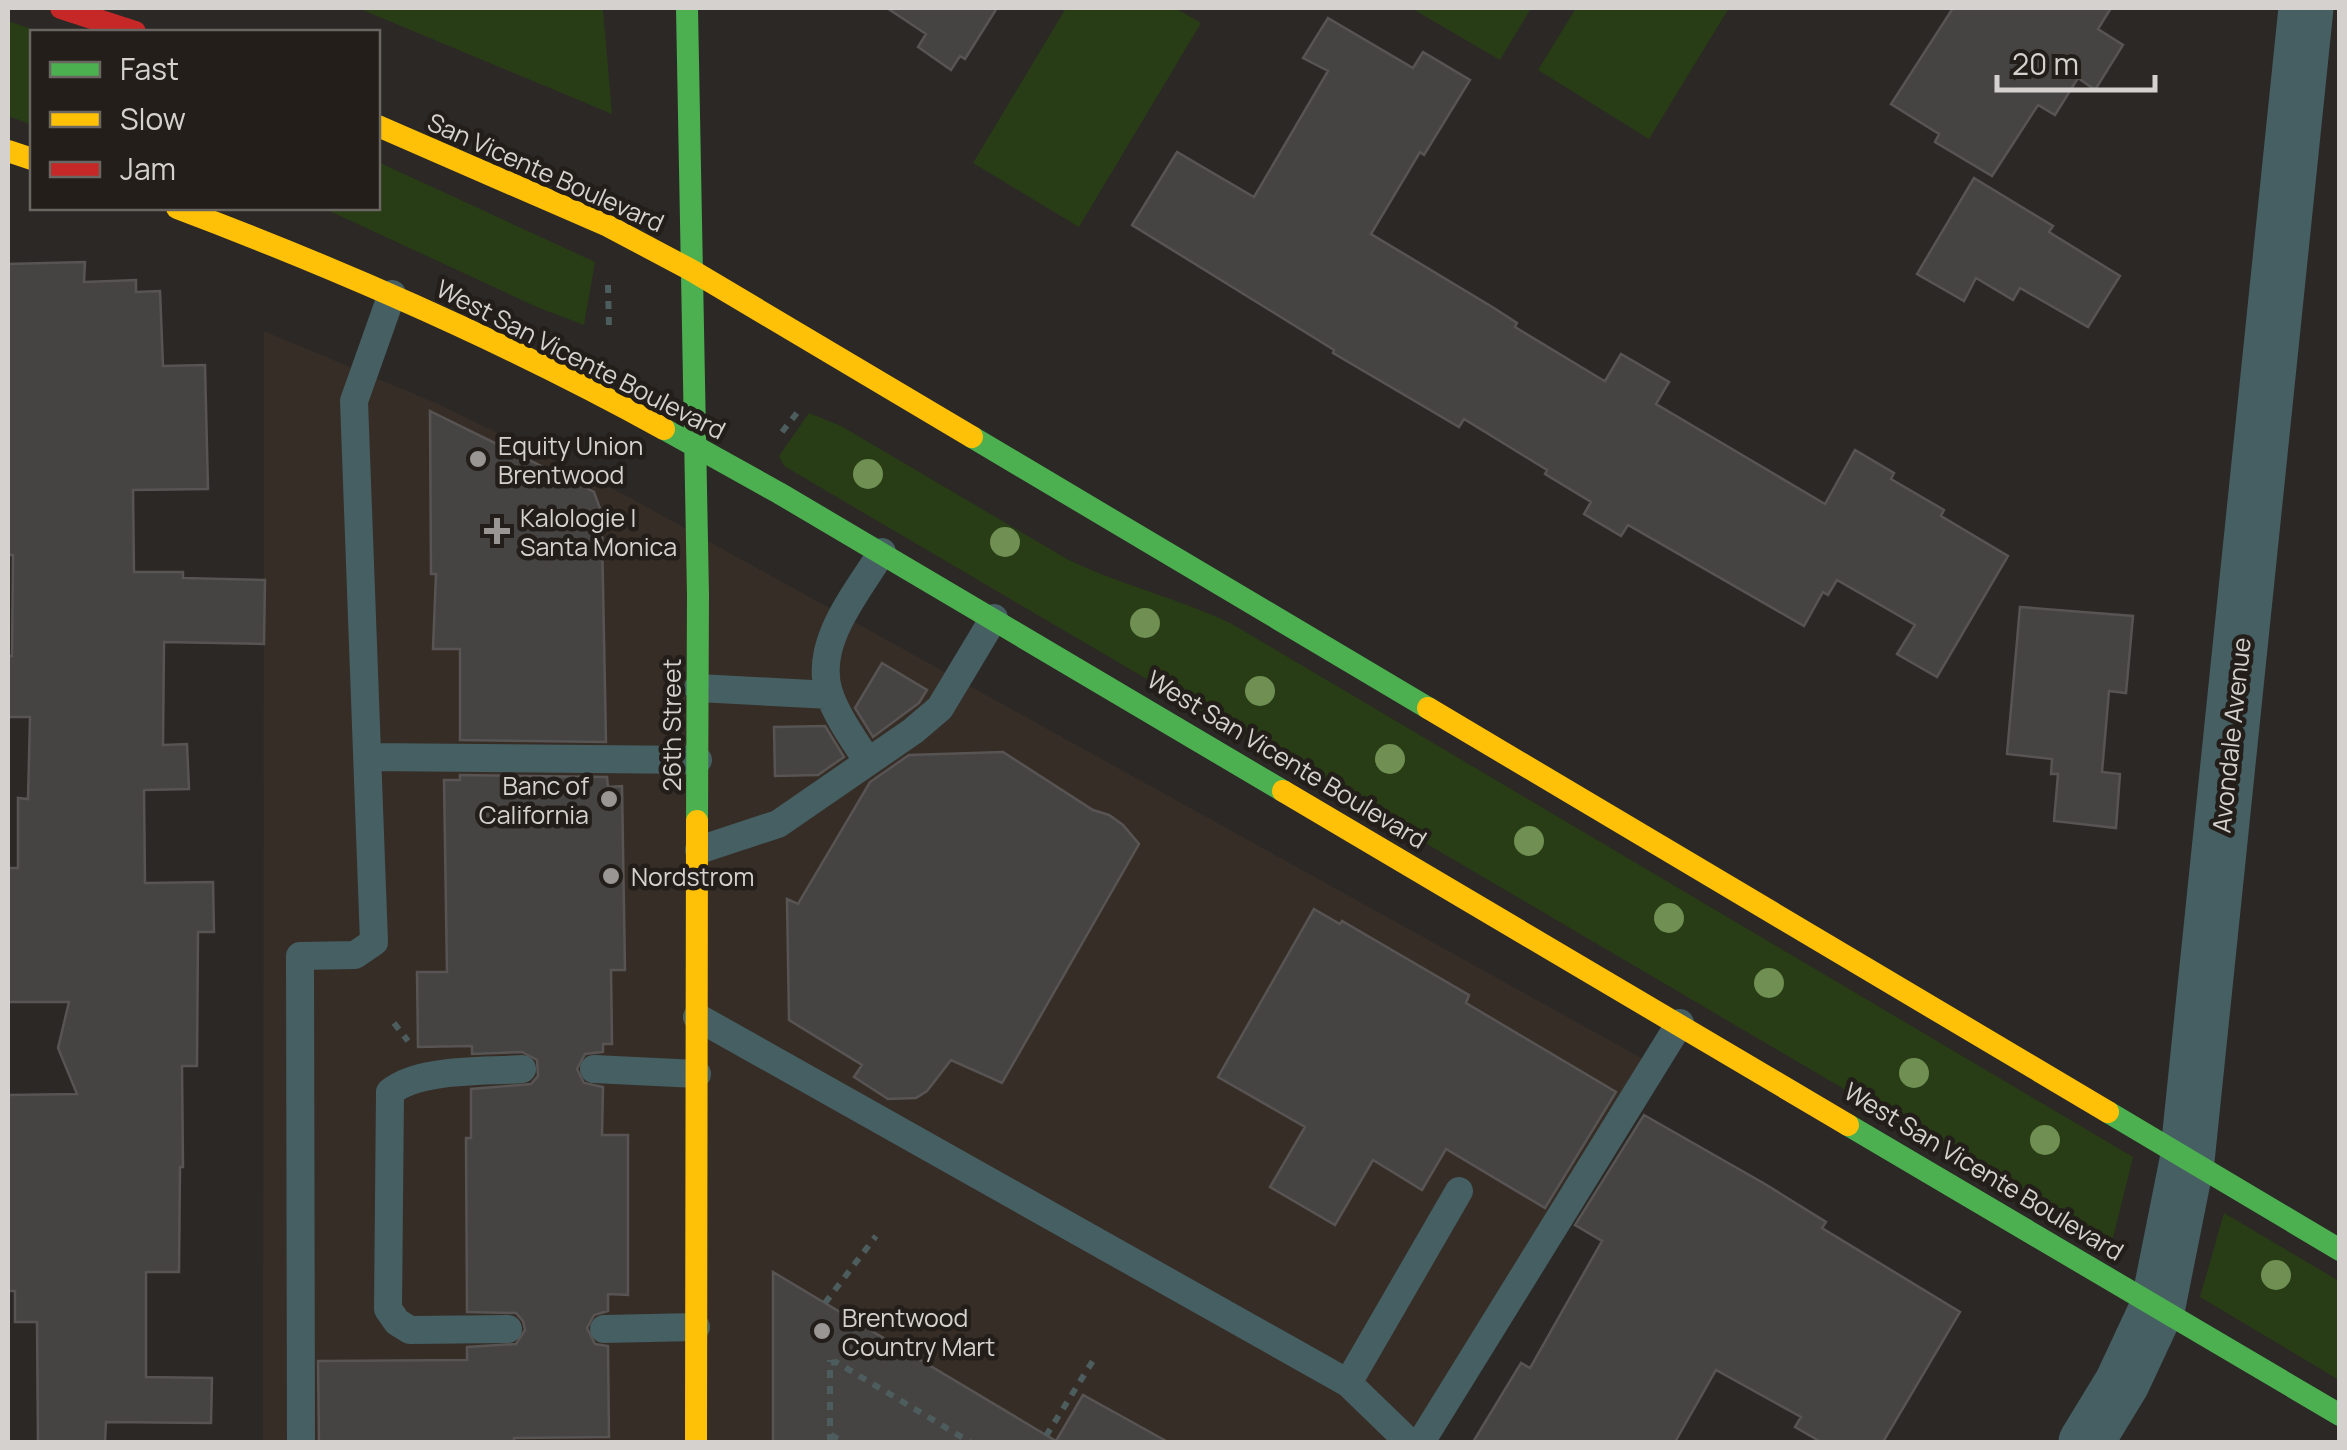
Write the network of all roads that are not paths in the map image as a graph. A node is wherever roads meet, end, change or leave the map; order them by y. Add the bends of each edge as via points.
1 (61, 8) edge
2 (687, 8) edge
3 (2306, 8) edge
4 (128, 30) edge
5 (380, 127) edge
6 (182, 210) edge
7 (691, 270) junction
8 (392, 294) junction
9 (695, 447) junction
10 (882, 552) junction
11 (994, 618) junction
12 (698, 688) junction
13 (830, 694) junction
14 (368, 757) junction
15 (698, 760) junction
16 (868, 762) junction
17 (698, 850) junction
18 (697, 1018) junction
19 (1680, 1023) junction
20 (522, 1070) dead end
21 (594, 1070) dead end
22 (697, 1074) junction
23 (2186, 1161) junction
24 (1459, 1191) dead end
25 (2340, 1250) edge
26 (2158, 1306) junction
27 (696, 1327) junction
28 (508, 1328) dead end
29 (604, 1329) dead end
30 (1348, 1383) junction
31 (2340, 1415) edge
32 (300, 1442) edge
33 (696, 1442) edge
34 (1409, 1442) edge
35 (1421, 1442) edge
36 (2086, 1442) edge

1 - 4 main road
2 - 7 main road, 26th Street
3 - 23 street, Avondale Avenue
5 - 7 main road, San Vicente Boulevard via 608,226
6 - 8 main road, West San Vicente Boulevard
7 - 9 main road, 26th Street
7 - 23 main road
8 - 9 main road, West San Vicente Boulevard
8 - 14 lane via 354,400
9 - 10 main road, West San Vicente Boulevard
9 - 12 main road, 26th Street
10 - 11 main road, West San Vicente Boulevard
10 - 13 lane via 834,634 824,664
11 - 16 lane via 940,708
11 - 19 main road, West San Vicente Boulevard
12 - 13 lane
12 - 15 main road, 26th Street
13 - 16 lane
14 - 15 lane
14 - 32 lane via 374,942 354,955 300,956
15 - 17 main road, 26th Street
16 - 17 lane via 778,824
17 - 18 main road, 26th Street
18 - 22 main road, 26th Street
18 - 30 lane
19 - 26 main road, West San Vicente Boulevard
19 - 35 lane
20 - 28 lane via 422,1077 390,1092 388,1309 410,1330
21 - 22 lane
22 - 27 main road, 26th Street
23 - 25 main road
23 - 26 street, Avondale Avenue
24 - 30 lane
26 - 31 main road, West San Vicente Boulevard
26 - 36 street, Avondale Avenue
27 - 29 lane
27 - 33 main road, 26th Street
30 - 34 lane

